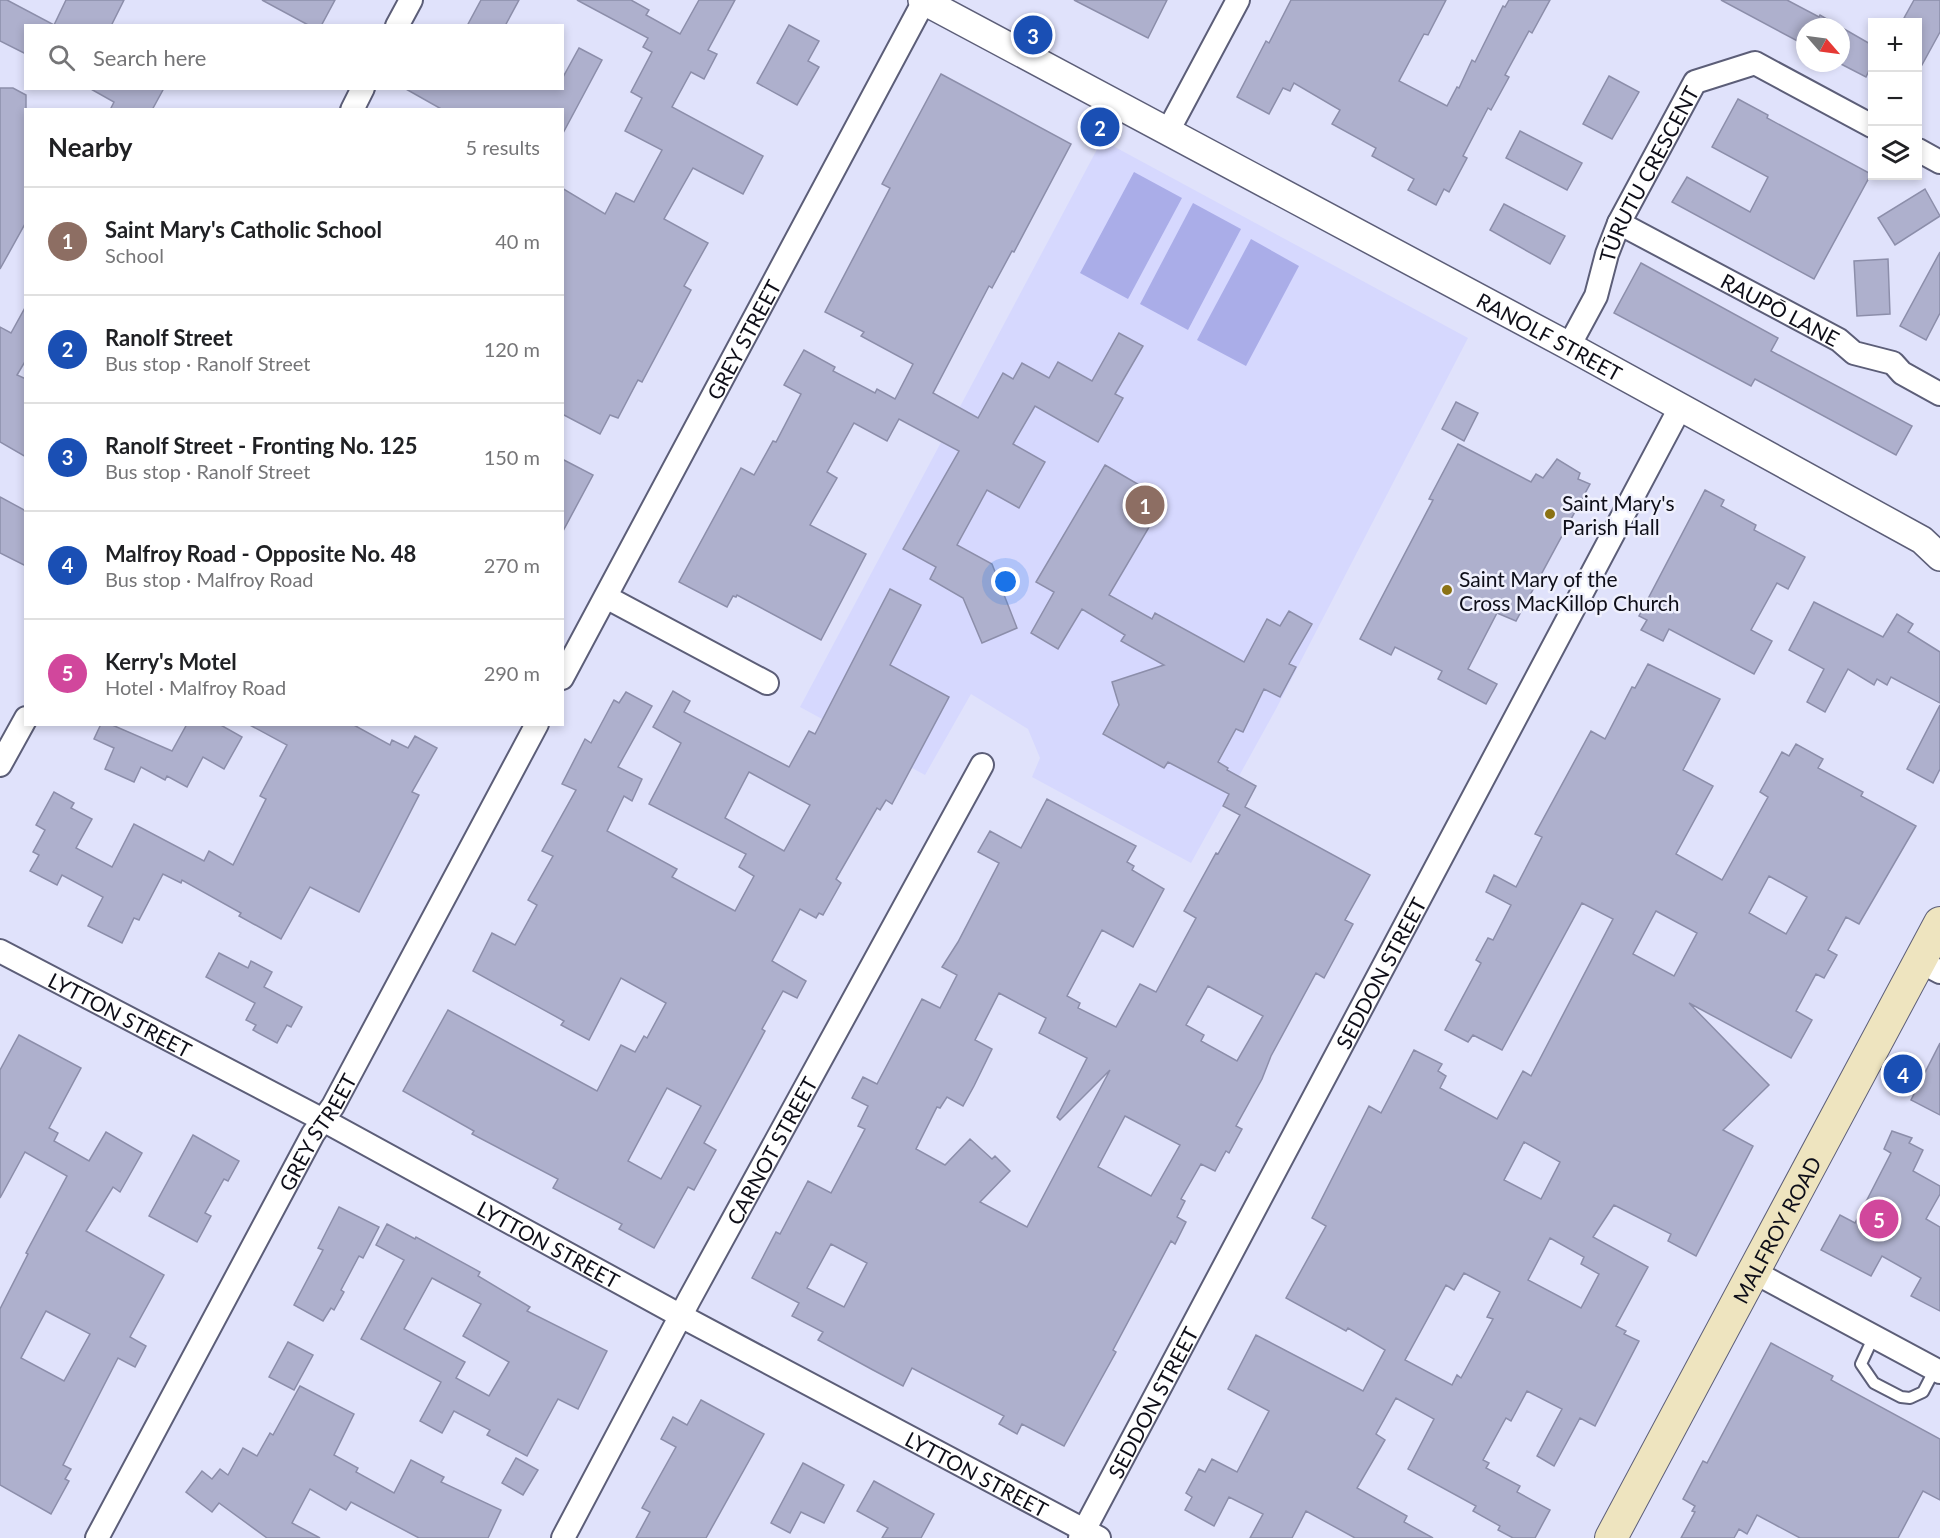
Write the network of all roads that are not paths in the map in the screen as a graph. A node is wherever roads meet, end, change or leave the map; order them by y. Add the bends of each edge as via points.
1 (411, 0) edge
2 (923, 0) edge
3 (1238, 0) edge
4 (398, 24) edge
5 (362, 90) edge
6 (353, 108) edge
7 (1868, 124) edge
8 (1168, 131) junction
9 (1922, 153) edge
10 (1940, 162) edge
11 (1619, 223) junction
12 (1569, 346) junction
13 (1940, 394) edge
14 (1681, 406) junction
15 (1934, 548) edge
16 (606, 597) junction
17 (564, 674) edge
18 (767, 683) dead end
19 (24, 722) edge
20 (536, 726) edge
21 (0, 765) edge
22 (982, 765) dead end
23 (1940, 923) edge
24 (0, 951) edge
25 (1930, 967) edge
26 (323, 1120) junction
27 (1754, 1272) junction
28 (681, 1316) junction
29 (1874, 1336) junction
30 (1938, 1371) edge
31 (1088, 1535) edge
32 (97, 1538) edge
33 (563, 1538) edge
34 (1611, 1538) edge

1 - 4 street
2 - 8 street, RANOLF STREET
2 - 16 street, GREY STREET
3 - 8 street
5 - 6 street
7 - 11 street, TŪRUTU CRESCENT via 1755,63 1695,82
8 - 12 street, RANOLF STREET
9 - 10 street
11 - 12 street, TŪRUTU CRESCENT via 1596,296
11 - 13 street, RAUPŌ LANE via 1839,340 1854,352 1893,363 1902,373
12 - 14 street, RANOLF STREET
14 - 15 street, RANOLF STREET
14 - 31 street, SEDDON STREET
16 - 17 street, GREY STREET
16 - 18 street
19 - 21 street
20 - 26 street, GREY STREET
22 - 28 street, CARNOT STREET
23 - 25 main road, MALFROY ROAD
24 - 26 street, LYTTON STREET
25 - 27 main road, MALFROY ROAD
26 - 28 street, LYTTON STREET
26 - 32 street, GREY STREET
27 - 29 street
27 - 34 main road, MALFROY ROAD
28 - 31 street, LYTTON STREET
28 - 33 street, CARNOT STREET
29 - 30 street
29 - 30 lane via 1861,1364 1874,1383 1910,1398 1923,1392

